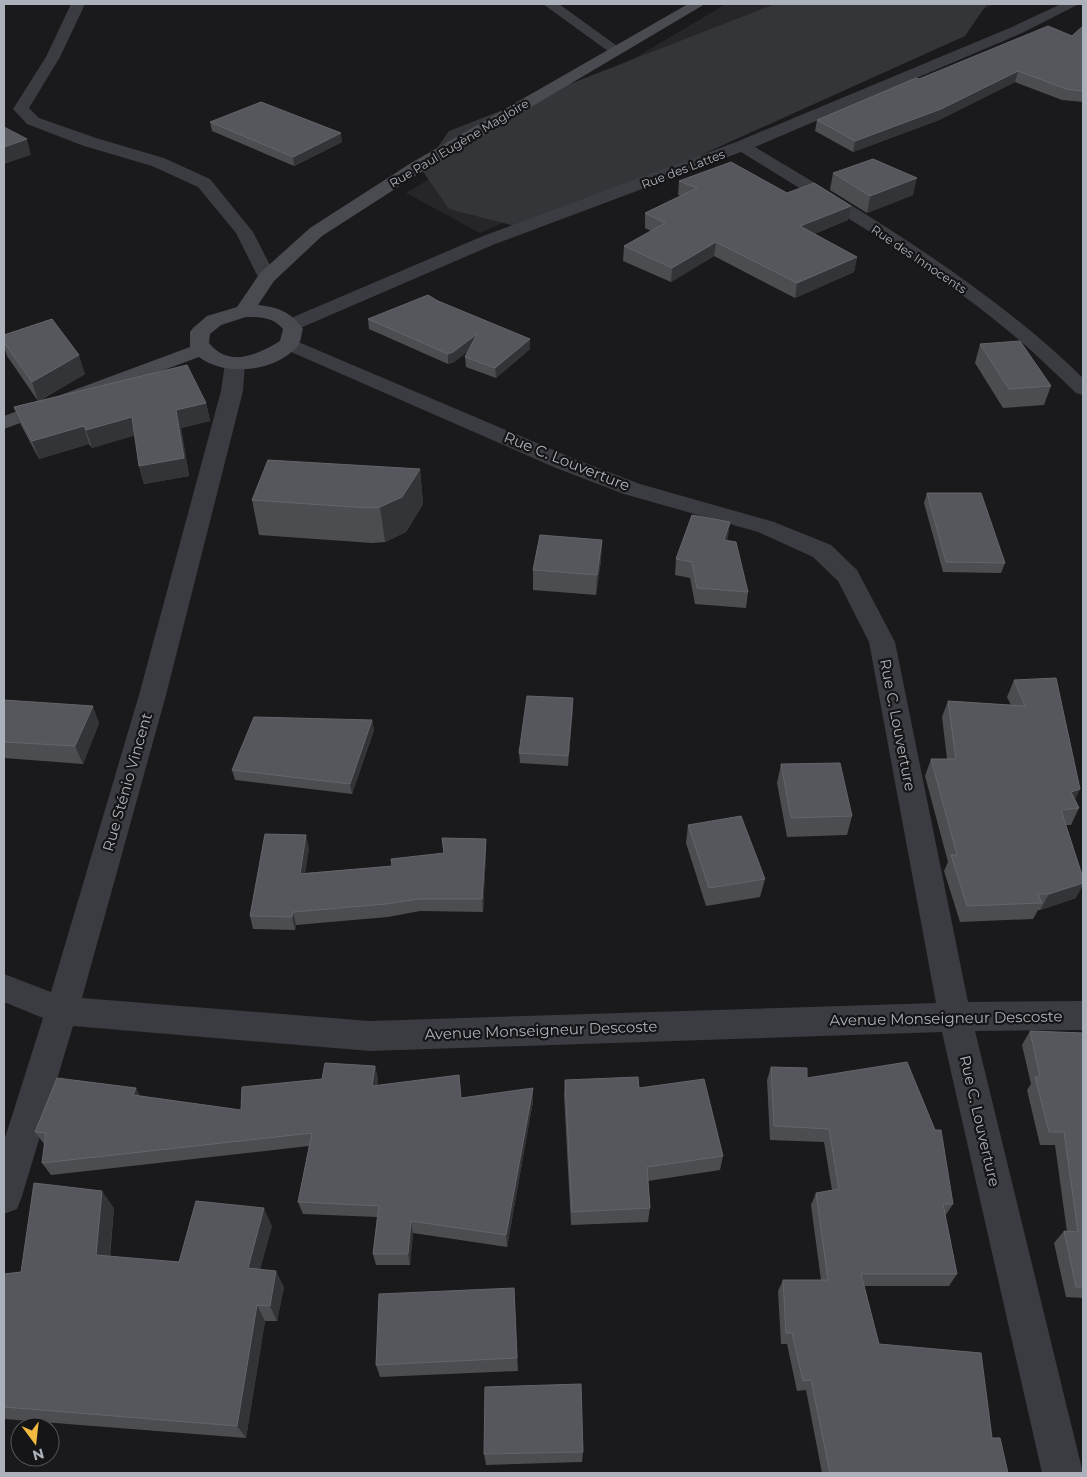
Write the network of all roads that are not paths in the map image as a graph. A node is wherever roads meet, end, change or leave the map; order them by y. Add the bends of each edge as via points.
1 (78, 4) edge
2 (550, 4) edge
3 (698, 4) edge
4 (1068, 10) edge
5 (617, 51) junction
6 (21, 109) junction
7 (4, 110) edge
8 (742, 146) junction
9 (267, 277) junction
10 (244, 311) junction
11 (290, 334) junction
12 (200, 350) junction
13 (235, 363) junction
14 (1083, 389) edge
15 (4, 423) edge
16 (4, 988) edge
17 (63, 1010) junction
18 (1083, 1015) edge
19 (955, 1016) junction
20 (4, 1196) edge
21 (1063, 1473) edge

1 - 6 street via 53,57
2 - 5 street
3 - 5 main road, Rue Paul Eugène Magloire
4 - 8 street, Rue des Lattes
5 - 9 main road, Rue Paul Eugène Magloire via 409,172 316,232
6 - 7 street
6 - 9 street via 33,121 158,162 204,183 244,232
8 - 11 street, Rue des Lattes via 489,240
8 - 14 street, Rue des Innocents via 940,272 1017,327
9 - 10 main road, Rue Paul Eugène Magloire
10 - 11 main road via 272,313 284,318
10 - 12 main road via 218,318 200,330 197,340
11 - 13 main road via 282,350 267,358
11 - 19 street, Rue C. Louverture via 354,374 503,434 564,463 632,489 766,527 822,551 848,576 882,642
12 - 13 main road via 213,359
12 - 15 main road
13 - 17 street, Rue Sténio Vincent via 232,391 190,558
16 - 17 street, Avenue Monseigneur Descoste
17 - 19 street, Avenue Monseigneur Descoste via 370,1036
17 - 20 street, Rue Sténio Vincent
18 - 19 street, Avenue Monseigneur Descoste
19 - 21 street, Rue C. Louverture

